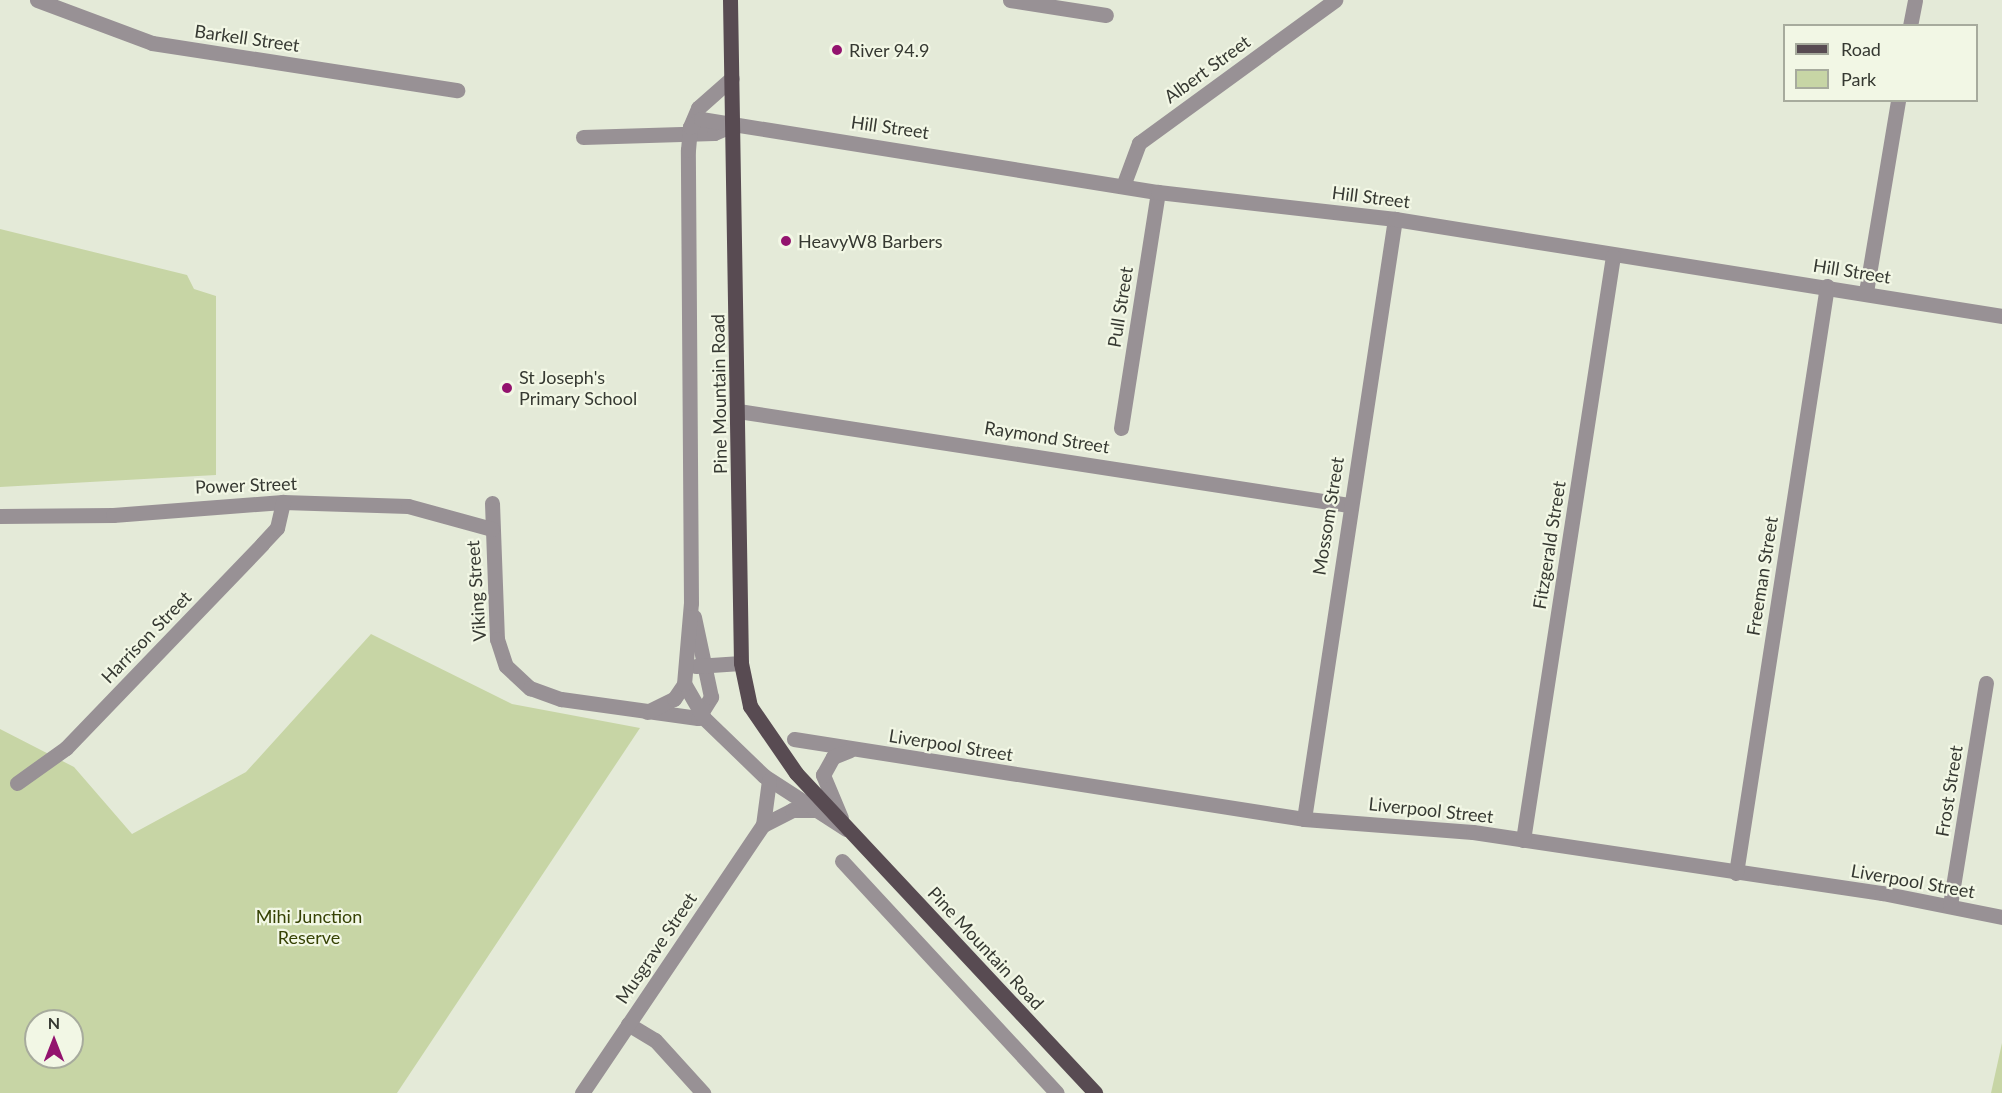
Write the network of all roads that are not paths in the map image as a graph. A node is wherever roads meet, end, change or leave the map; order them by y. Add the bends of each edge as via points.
1 (37, 0) edge
2 (730, 0) edge
3 (1010, 0) edge
4 (1335, 0) edge
5 (1915, 0) edge
6 (1106, 15) dead end
7 (1910, 24) edge
8 (732, 78) junction
9 (457, 90) dead end
10 (1898, 102) edge
11 (733, 125) junction
12 (689, 131) junction
13 (583, 137) dead end
14 (1123, 186) junction
15 (1158, 192) junction
16 (1395, 219) junction
17 (1613, 256) junction
18 (1827, 286) junction
19 (1866, 292) junction
20 (2002, 316) edge
21 (738, 411) junction
22 (1121, 428) dead end
23 (283, 501) junction
24 (492, 503) dead end
25 (1349, 505) junction
26 (0, 516) edge
27 (492, 529) junction
28 (691, 603) junction
29 (703, 662) junction
30 (741, 663) junction
31 (684, 679) junction
32 (1986, 683) dead end
33 (647, 712) junction
34 (702, 715) junction
35 (794, 739) dead end
36 (856, 750) junction
37 (769, 780) junction
38 (17, 783) dead end
39 (814, 810) junction
40 (1304, 819) junction
41 (763, 825) junction
42 (848, 831) junction
43 (1522, 840) junction
44 (842, 861) dead end
45 (1736, 873) junction
46 (1950, 905) junction
47 (2002, 917) edge
48 (628, 1024) junction
49 (582, 1093) edge
50 (703, 1093) edge
51 (1057, 1093) edge
52 (1095, 1093) edge

1 - 9 street, Barkell Street via 152,43
2 - 8 main road, Pine Mountain Road
3 - 6 street
4 - 14 street, Albert Street via 1139,143
5 - 7 street
8 - 11 main road, Pine Mountain Road
8 - 12 street, Pine Mountain Road via 698,108
10 - 19 street
11 - 12 street via 712,117 695,122
11 - 14 street, Hill Street
11 - 21 main road, Pine Mountain Road
12 - 13 street
12 - 28 street, Pine Mountain Road
14 - 15 street, Hill Street
15 - 16 street, Hill Street
15 - 22 street, Pull Street
16 - 17 street, Hill Street
16 - 25 street, Mossom Street
17 - 18 street, Hill Street
17 - 43 street, Fitzgerald Street
18 - 19 street, Hill Street
18 - 45 street, Freeman Street
19 - 20 street, Hill Street
21 - 25 street, Raymond Street
21 - 30 main road, Pine Mountain Road
23 - 26 street, Power Street via 113,515
23 - 27 street, Power Street via 408,506
23 - 38 street, Harrison Street via 277,528 262,544 66,748
24 - 27 street, Viking Street
25 - 40 street, Mossom Street
27 - 33 street, Viking Street via 495,624 503,658 514,676 550,696
28 - 29 street, Pine Mountain Road
28 - 31 street, Pine Mountain Road
29 - 30 street
29 - 31 street
29 - 34 street, Pine Mountain Road via 711,700
30 - 42 main road, Pine Mountain Road via 750,706 765,734
31 - 33 street via 670,702
31 - 34 street, Pine Mountain Road
32 - 46 street, Frost Street
33 - 34 street, Viking Street via 688,720
34 - 37 street, Pine Mountain Road
35 - 36 street, Liverpool Street
36 - 40 street, Liverpool Street
36 - 42 street via 832,757 823,775
37 - 39 street, Pine Mountain Road
37 - 41 street, Musgrave Street
39 - 41 street, Musgrave Street via 792,810
39 - 42 street, Pine Mountain Road
40 - 43 street, Liverpool Street
41 - 48 street, Musgrave Street
42 - 52 main road, Pine Mountain Road
43 - 45 street, Liverpool Street
44 - 51 street
45 - 46 street, Liverpool Street
46 - 47 street, Liverpool Street
48 - 49 street, Musgrave Street
48 - 50 street via 655,1040

